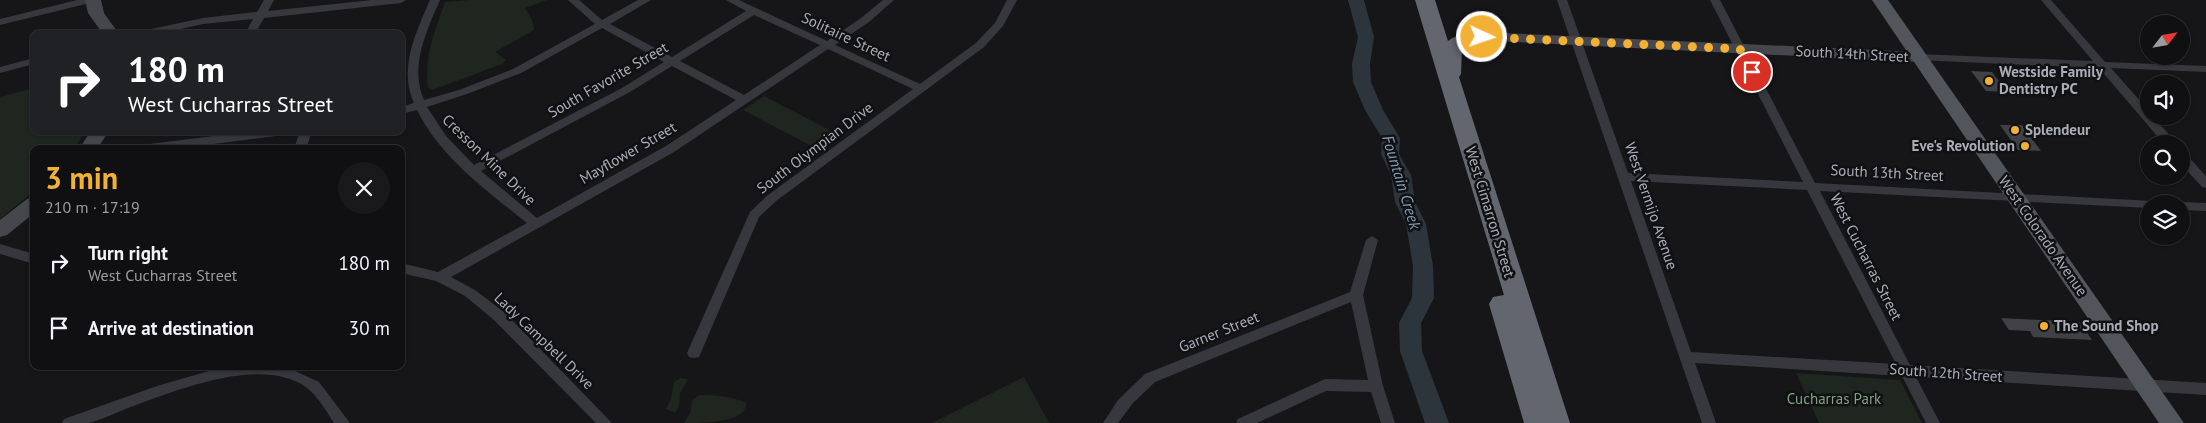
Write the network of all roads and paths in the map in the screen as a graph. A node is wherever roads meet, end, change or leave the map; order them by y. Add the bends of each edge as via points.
1 (91, 0) edge
2 (269, 0) edge
3 (401, 0) edge
4 (435, 0) edge
5 (574, 0) edge
6 (646, 0) edge
7 (731, 0) edge
8 (889, 0) edge
9 (1012, 0) edge
10 (1413, 0) edge
11 (1427, 0) edge
12 (1562, 0) edge
13 (1715, 0) edge
14 (1880, 0) edge
15 (2046, 0) edge
16 (753, 11) junction
17 (262, 14) junction
18 (0, 22) edge
19 (603, 24) junction
20 (108, 30) edge
21 (158, 30) edge
22 (252, 30) edge
23 (1482, 37) junction
24 (1577, 42) junction
25 (827, 45) junction
26 (1740, 49) junction
27 (1917, 57) junction
28 (672, 61) junction
29 (30, 62) edge
30 (2102, 65) junction
31 (0, 70) edge
32 (2206, 70) edge
33 (922, 89) junction
34 (1454, 93) junction
35 (745, 100) junction
36 (420, 106) junction
37 (405, 111) edge
38 (225, 135) edge
39 (2163, 135) edge
40 (195, 137) edge
41 (160, 145) edge
42 (2190, 166) edge
43 (474, 170) junction
44 (1624, 177) junction
45 (2206, 184) edge
46 (1812, 186) junction
47 (2017, 197) junction
48 (2140, 204) edge
49 (2190, 206) edge
50 (30, 207) edge
51 (2206, 207) edge
52 (536, 224) junction
53 (0, 230) edge
54 (1372, 240) dead end
55 (0, 249) edge
56 (30, 259) edge
57 (405, 269) edge
58 (440, 277) junction
59 (1356, 295) junction
60 (694, 353) dead end
61 (1686, 357) junction
62 (240, 370) edge
63 (260, 370) edge
64 (1905, 370) junction
65 (1376, 386) junction
66 (2146, 386) junction
67 (2206, 389) edge
68 (69, 423) edge
69 (343, 423) edge
70 (605, 423) edge
71 (1110, 423) edge
72 (1243, 423) edge
73 (1388, 423) edge
74 (1538, 423) edge
75 (1556, 423) edge
76 (1709, 423) edge
77 (1933, 423) edge
78 (2172, 423) edge

1 - 18 street
1 - 20 street
2 - 17 street
3 - 17 street
4 - 36 street, Cresson Mine Drive via 414,61 414,90
5 - 19 street
6 - 19 street
7 - 16 street, Solitaire Street
8 - 25 street, Mayflower Street via 875,14
9 - 33 street, South Olympian Drive via 999,24 980,45
10 - 74 highway, West Cimarron Street
11 - 23 highway via 1447,26
11 - 34 highway, West Cimarron Street
12 - 24 street, West Vermijo Avenue
13 - 26 street, West Cucharras Street
14 - 27 main road, West Colorado Avenue
15 - 30 street
16 - 25 street, Solitaire Street
16 - 28 street, South Favorite Street
17 - 21 street
17 - 22 street
19 - 28 street
19 - 36 street via 517,71
23 - 24 street, South 14th Street
23 - 34 highway via 1463,41 1451,49 1449,61
24 - 26 street, South 14th Street
24 - 44 street, West Vermijo Avenue
25 - 33 street, Solitaire Street
25 - 35 street, Mayflower Street
26 - 27 street, South 14th Street
26 - 46 street, West Cucharras Street
27 - 30 street, South 14th Street
27 - 47 main road, West Colorado Avenue
28 - 35 street
28 - 43 street, South Favorite Street via 584,113
29 - 31 street
30 - 32 street, South 14th Street
30 - 39 street
33 - 60 street, South Olympian Drive via 772,198 754,215
34 - 75 highway, West Cimarron Street
35 - 52 street, Mayflower Street via 670,149
36 - 37 street
36 - 43 street, Cresson Mine Drive via 439,137
38 - 40 street
40 - 41 street
42 - 45 street
43 - 52 street, Cresson Mine Drive
44 - 46 street, South 13th Street
44 - 61 street, West Vermijo Avenue
46 - 47 street, South 13th Street
46 - 64 street, West Cucharras Street
47 - 48 street, South 13th Street
47 - 66 main road, West Colorado Avenue
49 - 51 street
50 - 53 street
52 - 58 street, Mayflower Street
54 - 59 street
55 - 56 street
57 - 58 street, Lady Campbell Drive
58 - 70 street, Lady Campbell Drive via 470,293 499,316
59 - 65 street
59 - 71 street, Garner Street via 1150,378 1119,406
61 - 64 street, South 12th Street
61 - 76 street, West Vermijo Avenue
62 - 68 street via 195,379
63 - 69 street via 294,374 311,383
64 - 66 street, South 12th Street
64 - 77 street, West Cucharras Street
65 - 72 street via 1325,385
65 - 73 street
66 - 67 street, South 12th Street
66 - 78 main road, West Colorado Avenue

